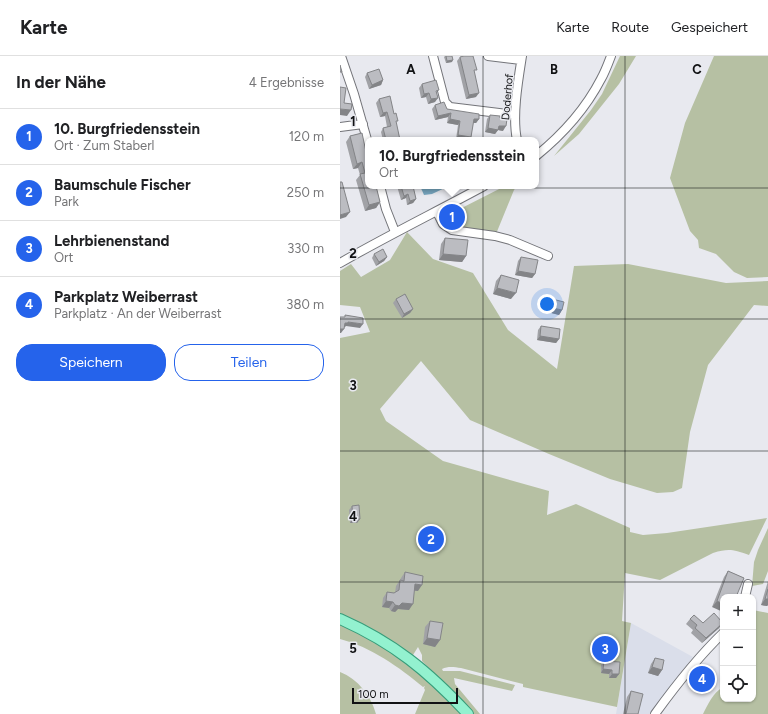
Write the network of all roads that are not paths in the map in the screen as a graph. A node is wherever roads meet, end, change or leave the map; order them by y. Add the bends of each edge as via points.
1 (341, 56) edge
2 (433, 56) edge
3 (488, 56) edge
4 (611, 56) edge
5 (521, 58) edge
6 (515, 115) junction
7 (362, 124) junction
8 (340, 127) edge
9 (366, 137) edge
10 (517, 137) edge
11 (539, 153) edge
12 (381, 189) edge
13 (479, 189) edge
14 (437, 212) junction
15 (395, 232) junction
16 (548, 256) dead end
17 (340, 263) edge
18 (748, 584) dead end
19 (746, 594) edge
20 (340, 619) edge
21 (720, 636) edge
22 (468, 714) edge
23 (655, 714) edge

1 - 7 street
2 - 6 street via 445,102 450,107
3 - 5 street
4 - 11 street via 586,103
5 - 6 street, Doderhof
6 - 10 street, Doderhof
7 - 8 street
7 - 9 street
12 - 15 street
13 - 14 street
14 - 15 street
14 - 16 street via 443,224 452,230 510,240
15 - 17 street
18 - 19 street
20 - 22 main road via 393,647 414,662
21 - 23 street

